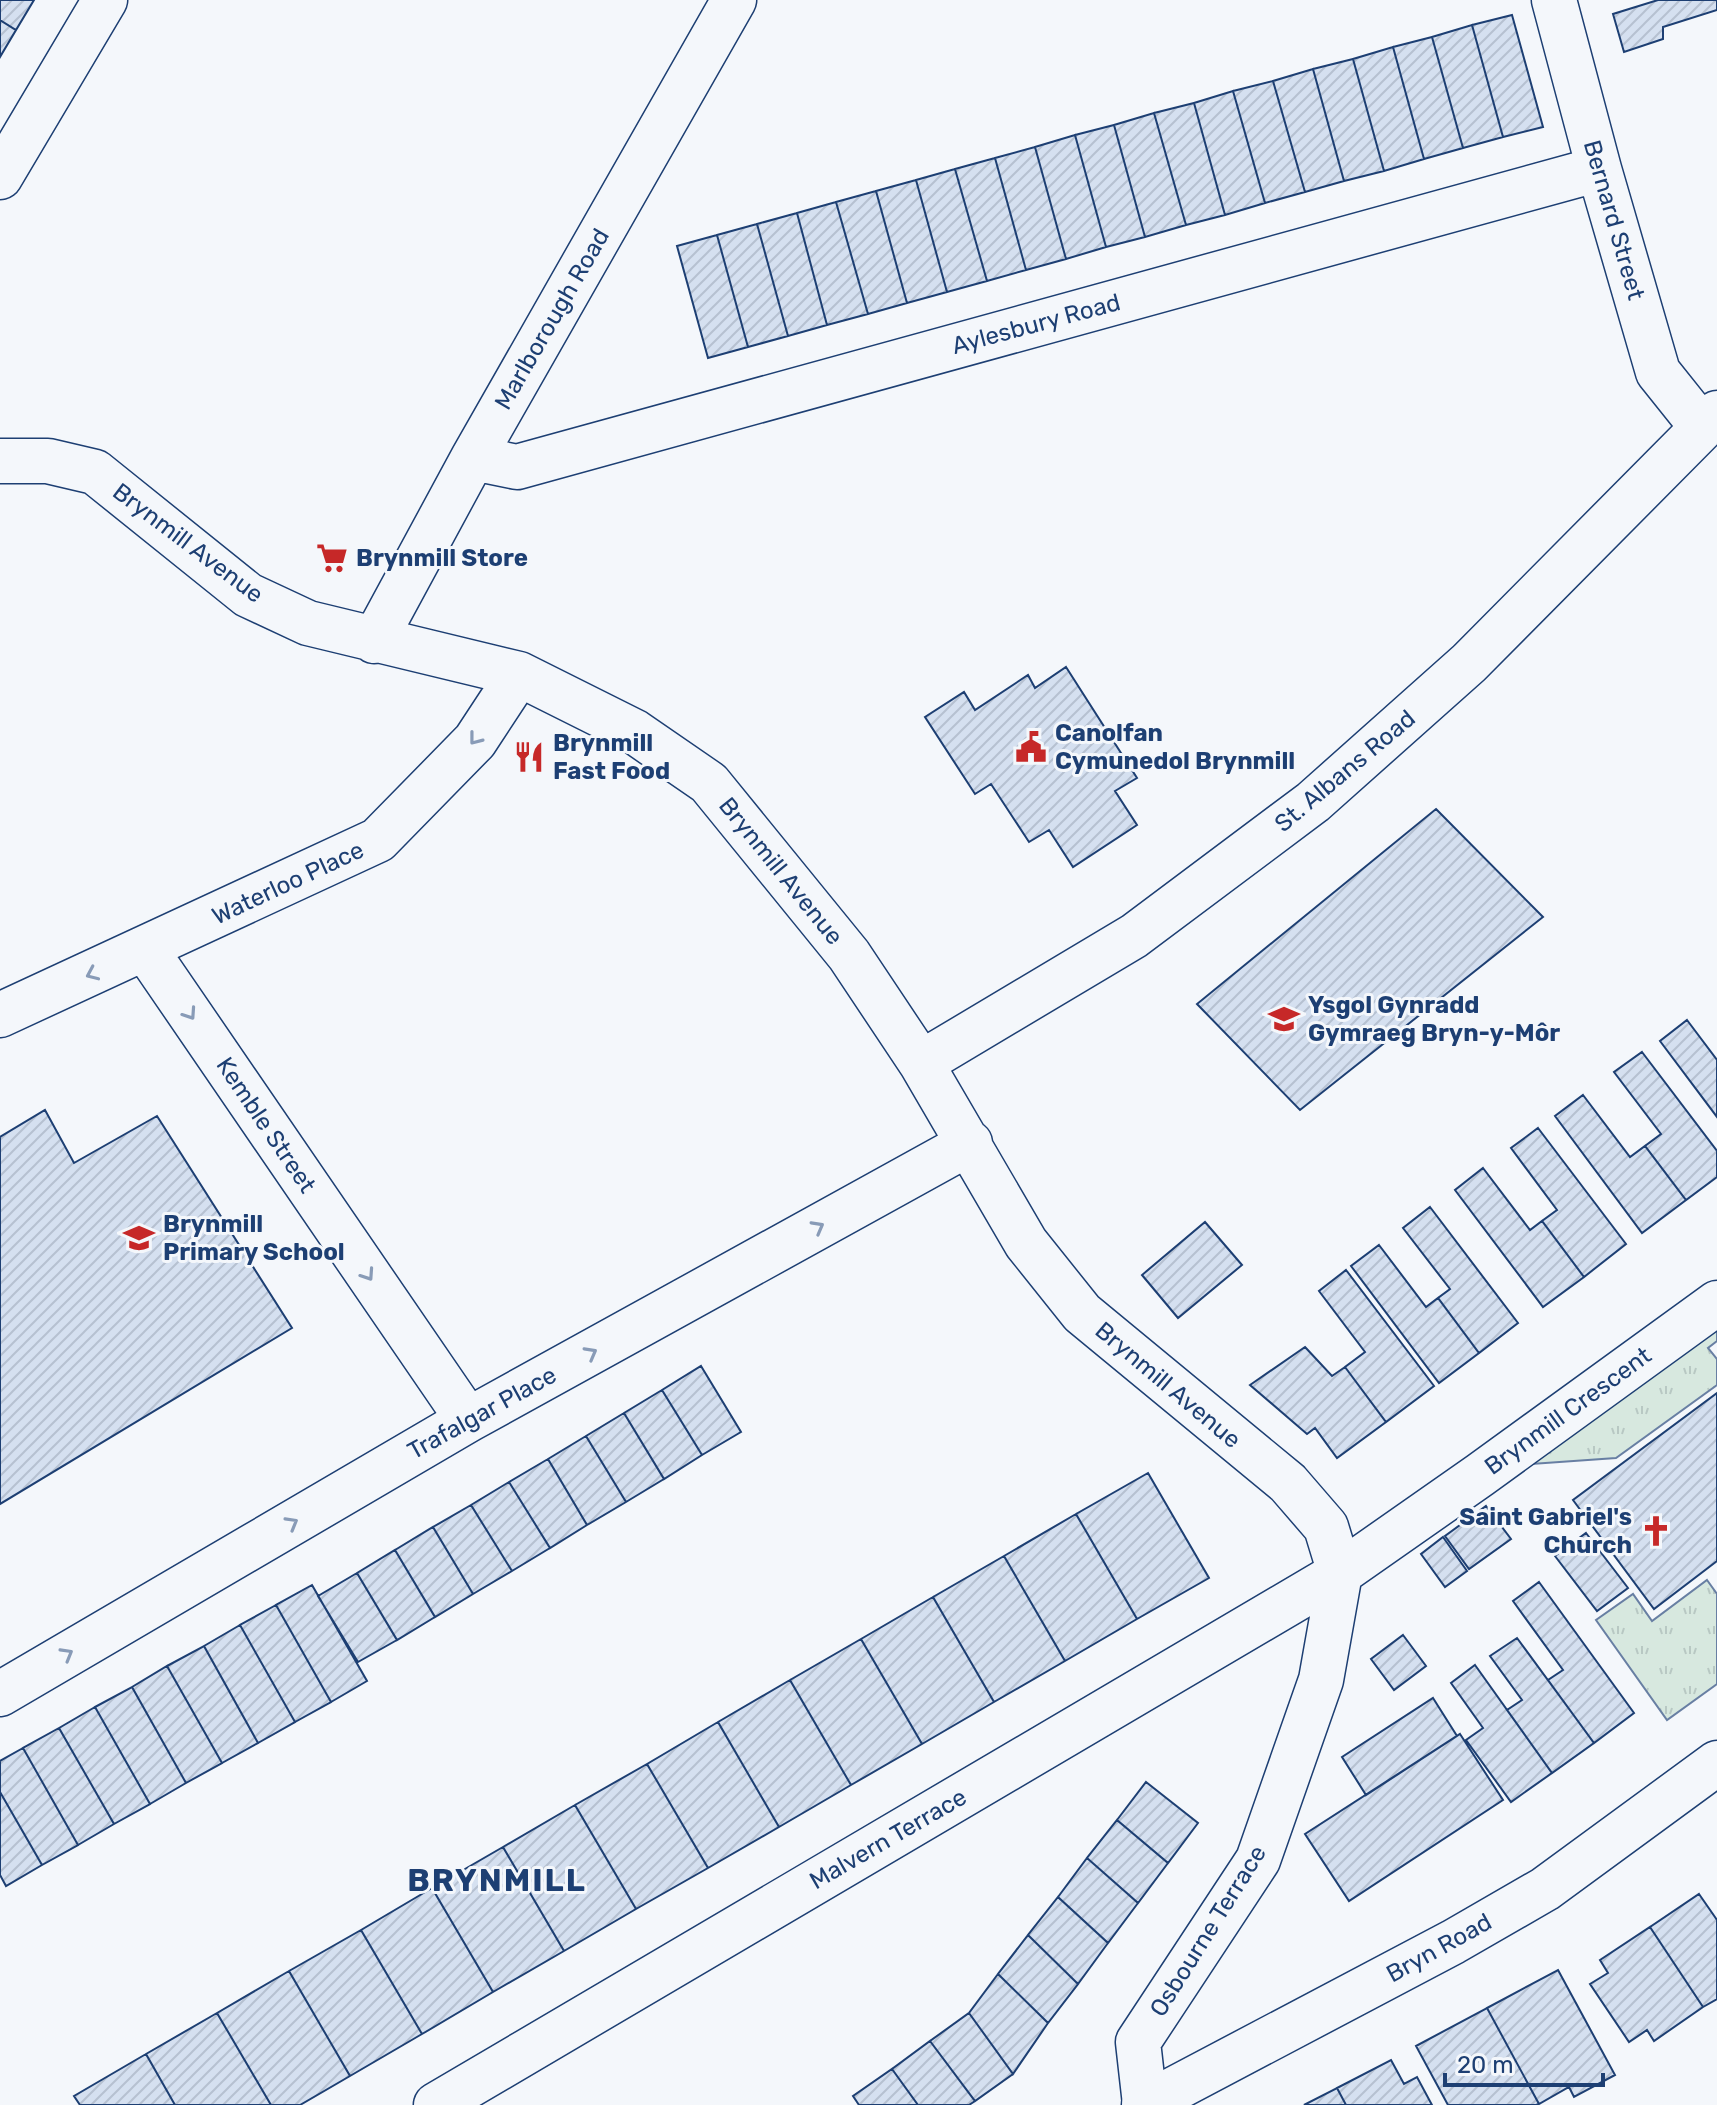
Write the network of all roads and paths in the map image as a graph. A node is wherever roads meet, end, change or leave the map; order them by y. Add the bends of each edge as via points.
1 (105, 0) edge
2 (734, 0) edge
3 (1554, 0) edge
4 (1599, 169) junction
5 (0, 177) edge
6 (1710, 420) edge
7 (473, 458) junction
8 (0, 461) edge
9 (374, 641) junction
10 (519, 674) junction
11 (146, 950) junction
12 (0, 1015) edge
13 (921, 1063) junction
14 (970, 1143) junction
15 (1717, 1303) edge
16 (468, 1420) junction
17 (1340, 1573) junction
18 (0, 1694) edge
19 (1717, 1763) edge
20 (436, 2105) edge
21 (1144, 2105) edge

1 - 5 street
2 - 7 street, Marlborough Road
3 - 4 street, Bernard Street
4 - 6 street, Bernard Street via 1658,372
4 - 7 street, Aylesbury Road via 517,467
6 - 13 street, St. Albans Road via 1469,663 1313,802 1134,936
7 - 9 street, Marlborough Road
8 - 9 street, Brynmill Avenue via 48,461 95,472 248,595 308,623
9 - 10 street, Brynmill Avenue
10 -> 11 street, Waterloo Place via 475,741 378,840
10 - 13 street, Brynmill Avenue via 635,732 709,783 849,955
11 -> 12 street, Waterloo Place
11 -> 16 street, Kemble Street
13 - 14 street, Brynmill Avenue
16 -> 14 street, Trafalgar Place
14 - 17 street, Brynmill Avenue via 1026,1243 1082,1313 1288,1483 1326,1527
15 - 17 street, Brynmill Crescent
18 -> 16 street, Trafalgar Place
17 - 20 street, Malvern Terrace
17 - 21 street, Osbourne Terrace via 1321,1680 1258,1860 1138,2042
19 - 21 street, Bryn Road via 1545,1889

